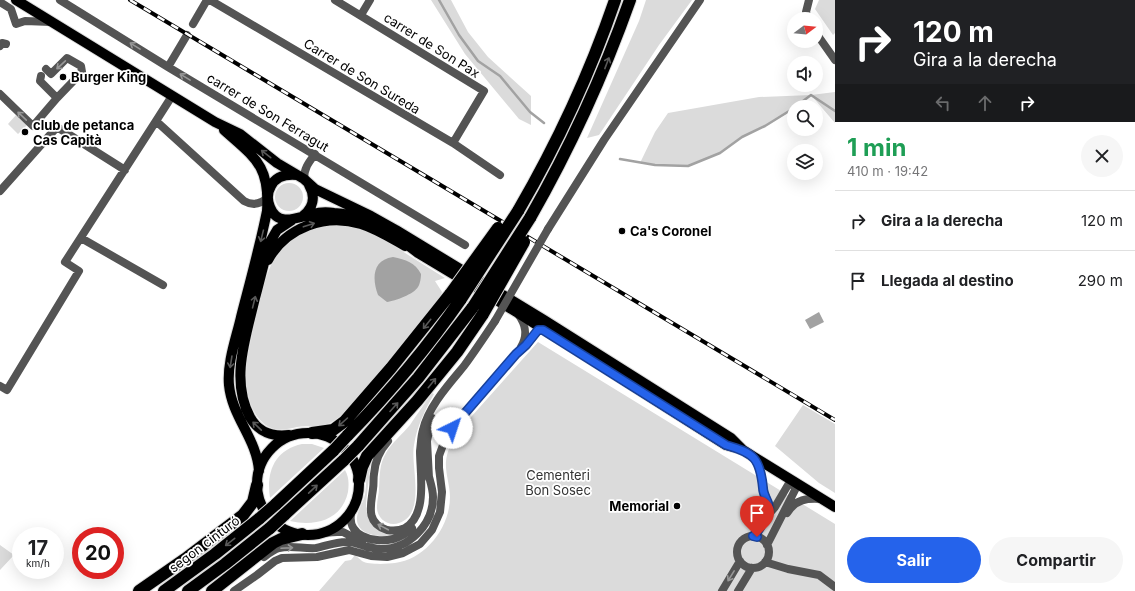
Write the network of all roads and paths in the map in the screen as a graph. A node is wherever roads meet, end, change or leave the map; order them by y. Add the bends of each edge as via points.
1 (16, 0) edge
2 (60, 0) edge
3 (207, 0) edge
4 (210, 0) edge
5 (335, 0) edge
6 (370, 0) edge
7 (615, 0) edge
8 (630, 0) edge
9 (700, 0) edge
10 (809, 1) edge
11 (0, 2) edge
12 (806, 12) edge
13 (361, 15) junction
14 (51, 22) junction
15 (193, 24) dead end
16 (187, 36) dead end
17 (823, 42) edge
18 (833, 54) edge
19 (168, 67) junction
20 (0, 94) edge
21 (172, 96) junction
22 (58, 98) junction
23 (156, 121) junction
24 (215, 122) junction
25 (453, 143) junction
26 (315, 154) junction
27 (125, 170) junction
28 (500, 174) dead end
29 (304, 179) junction
30 (0, 191) edge
31 (268, 197) junction
32 (302, 217) junction
33 (292, 220) junction
34 (532, 220) junction
35 (81, 238) junction
36 (465, 245) dead end
37 (418, 253) junction
38 (262, 270) junction
39 (162, 285) dead end
40 (456, 296) junction
41 (518, 313) junction
42 (543, 330) junction
43 (516, 354) junction
44 (0, 386) edge
45 (417, 401) junction
46 (312, 433) junction
47 (294, 435) junction
48 (743, 450) junction
49 (754, 457) junction
50 (259, 471) junction
51 (425, 474) junction
52 (359, 480) junction
53 (794, 483) junction
54 (257, 484) junction
55 (822, 499) junction
56 (835, 508) edge
57 (352, 510) junction
58 (767, 516) junction
59 (779, 523) junction
60 (320, 533) junction
61 (302, 534) junction
62 (753, 536) junction
63 (767, 545) junction
64 (740, 561) junction
65 (765, 562) junction
66 (752, 568) junction
67 (835, 587) edge
68 (215, 589) edge
69 (139, 591) edge
70 (164, 591) edge
71 (188, 591) edge
72 (234, 591) edge
73 (722, 591) edge
74 (738, 591) edge

1 - 14 main road
19 -> 2 street, carrer de Son Ferragut
3 - 15 street
4 - 25 street, Carrer de Son Sureda
5 - 13 street, carrer de Son Pax
6 - 13 street
7 - 40 highway, bridge via 577,97 550,152
34 -> 8 highway via 592,99
9 - 51 street, bridge via 604,140 548,229 495,321 427,418 420,451
10 - 12 street
11 - 14 street via 11,9 16,24 25,21
13 - 25 street, carrer de Son Pax via 484,91
14 - 21 main road
16 - 19 street
17 - 18 street
26 -> 19 street, carrer de Son Ferragut
22 -> 20 street via 33,126
21 - 23 street
21 - 24 main road
22 -> 22 street via 82,72 81,66 67,58 51,74 44,73 40,81
23 - 27 street
23 - 31 street via 244,201 255,204
29 -> 24 main road via 277,163 240,134
24 - 31 main road via 258,162 267,184
25 - 28 street, Carrer de Son Sureda
26 - 29 street via 306,167
26 - 36 street, carrer de Son Ferragut
27 - 30 street via 57,127
27 - 35 street
29 - 31 main road via 286,175 275,180
29 - 32 main road via 313,195 313,201
29 - 48 main road via 315,189 371,216 544,320 731,438
31 - 33 main road via 275,214 280,218
31 -> 50 main road via 264,228 232,352 229,380 233,402 254,446
32 - 33 main road
32 - 37 main road via 315,213 341,213 353,216 398,238
33 - 38 main road via 271,238
45 -> 34 highway, bridge via 457,352 483,314
71 -> 34 highway, bridge via 270,528 358,446 418,378 473,307
35 - 39 street
35 - 44 street via 65,262 78,271 7,390
38 -> 37 main road via 274,250 290,234 310,224 332,220 367,226
37 - 41 main road
47 -> 38 main road via 274,435 260,429 249,415 241,392 242,354
40 -> 46 highway via 345,421 333,430
40 -> 70 highway, segon cinturó, bridge via 439,330 402,376 334,450 260,518 216,554
41 - 42 main road
41 - 43 street via 525,325 526,334
42 - 43 street via 538,330
42 - 48 main road via 726,445
43 - 72 street via 446,437 439,456 442,492 440,512 432,530 420,544 403,553 387,557 349,550 317,557 282,558
51 -> 45 street via 420,503 411,522 404,528 393,531 377,524 370,507 375,464 382,448 404,423
45 - 52 highway via 367,456
46 - 47 main road
46 - 52 main road via 327,436 346,451 354,462
47 - 50 main road via 273,447 265,456
48 - 49 main road
49 - 53 main road
49 - 58 street via 768,502
50 - 54 main road
51 - 57 street via 424,507 416,524 403,535 380,540 362,536 352,526
51 - 60 street via 430,497 426,514 417,529 404,539 390,544 375,545 344,532
68 -> 51 street via 281,548 316,548 344,542 385,549 403,544 420,531 430,513 433,494
52 - 57 main road via 358,497
53 - 55 main road
53 - 58 street via 788,485
53 - 59 street via 795,490
54 - 61 main road via 261,505 272,521 282,528
54 - 69 highway via 253,502 243,515
55 - 56 main road
55 - 59 street via 797,502
57 - 60 main road via 337,526
58 - 62 street
59 - 63 street
60 - 61 main road
61 - 68 highway via 281,539 268,546
62 - 63 street
62 - 64 street via 740,543 737,552
63 - 65 street via 768,554
64 - 66 street
64 -> 73 street
65 - 66 street
65 - 67 street via 819,575
66 - 74 street

